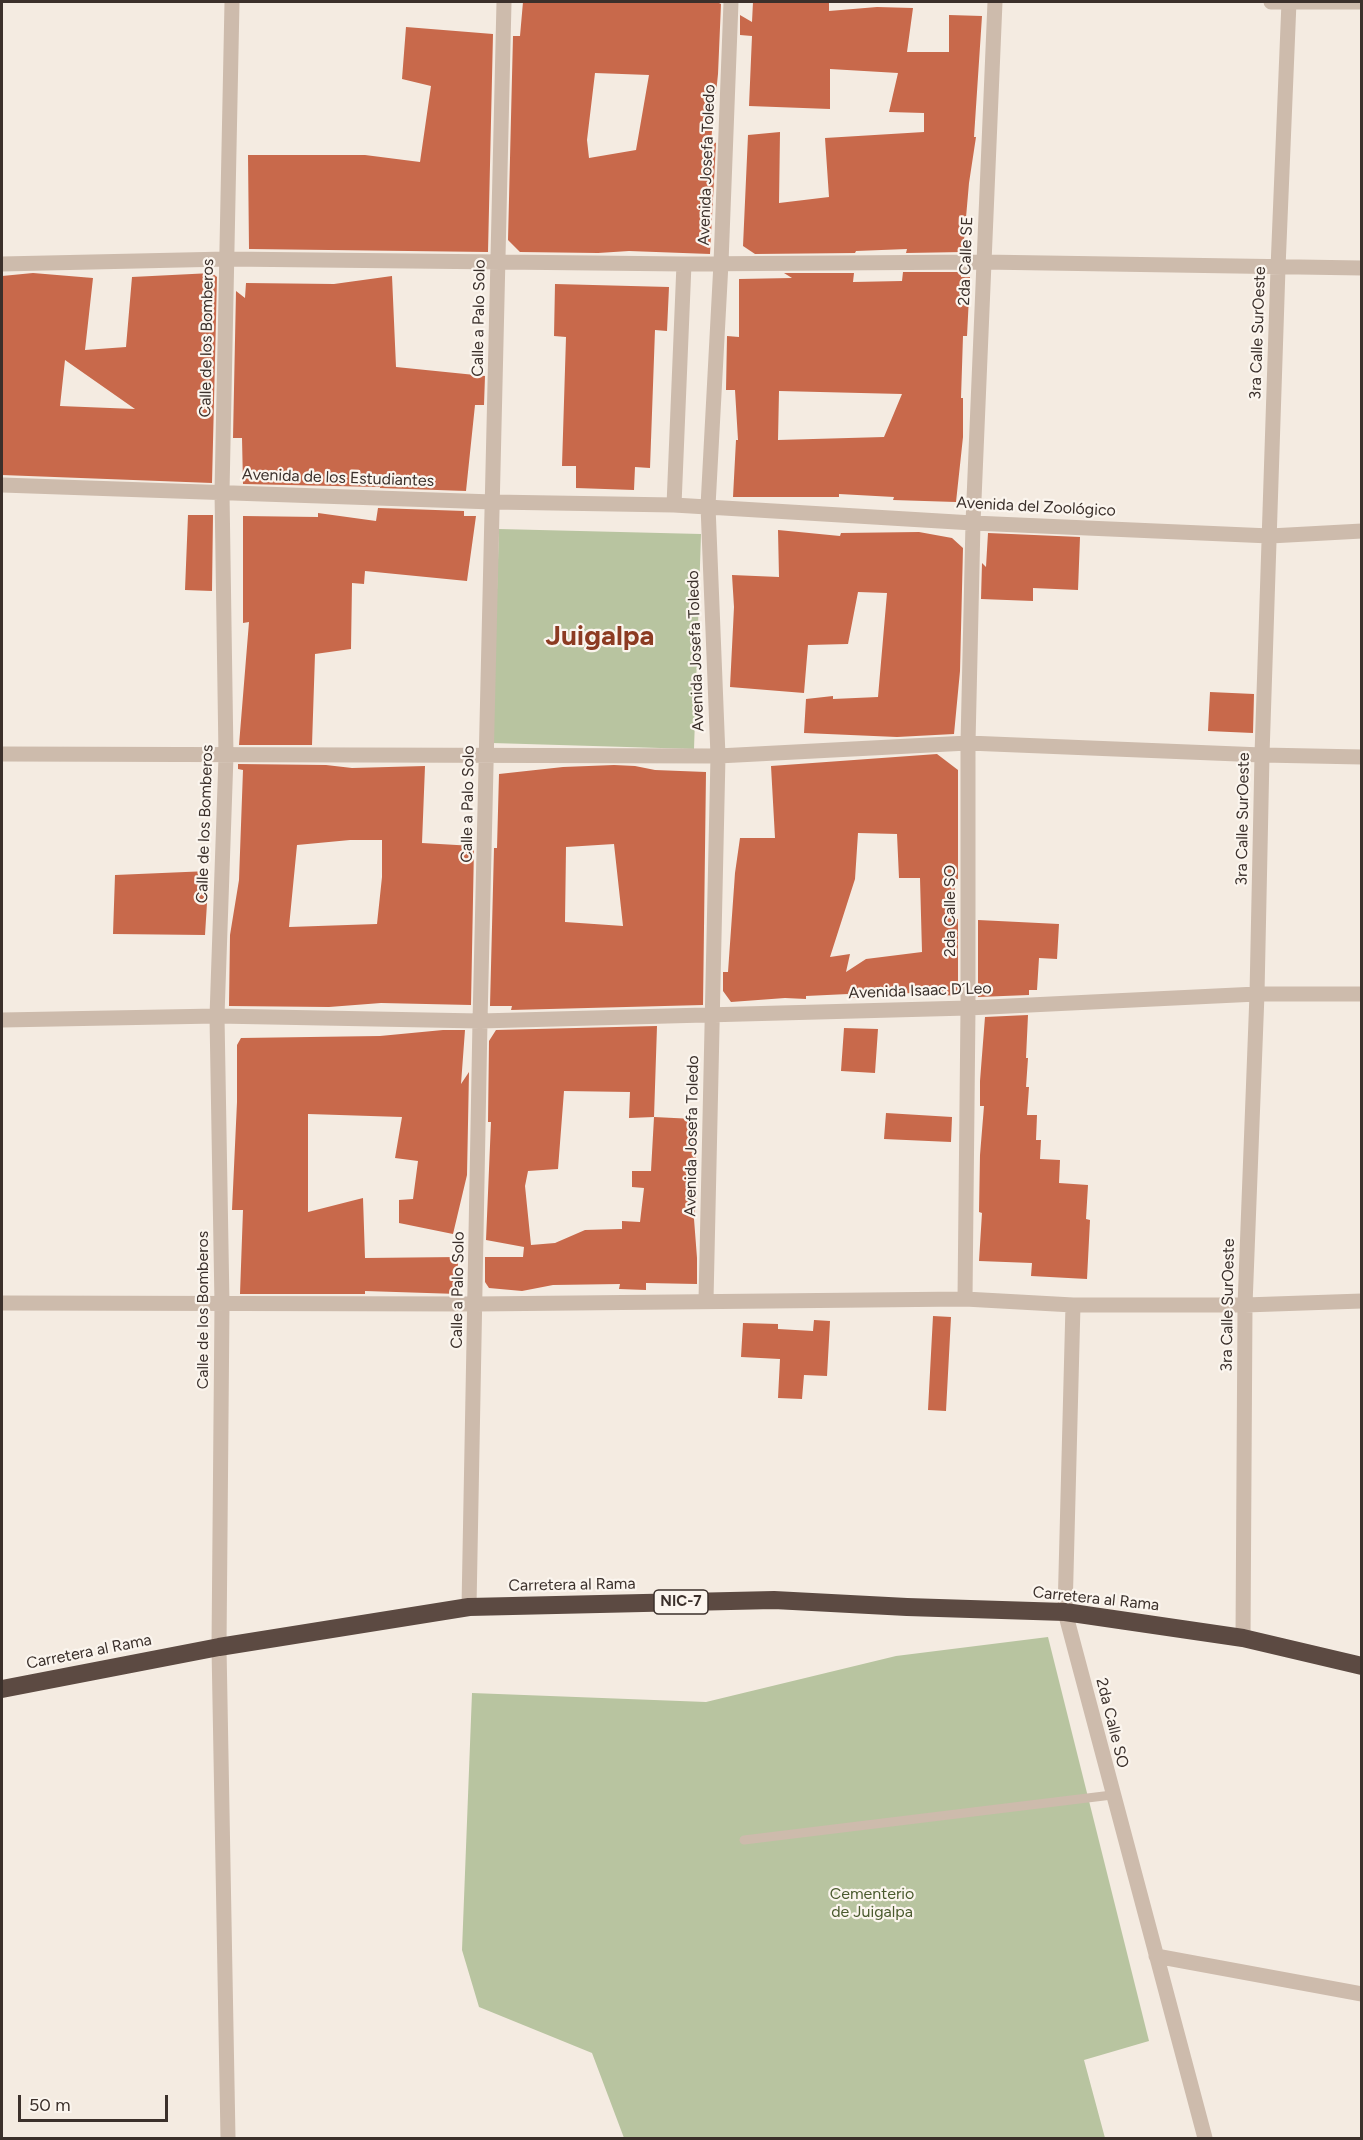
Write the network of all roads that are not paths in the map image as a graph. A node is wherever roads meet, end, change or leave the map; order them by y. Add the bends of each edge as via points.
1 (232, 2) edge
2 (504, 2) edge
3 (731, 2) edge
4 (995, 2) edge
5 (1271, 2) edge
6 (1289, 2) edge
7 (1362, 2) edge
8 (227, 259) junction
9 (498, 262) junction
10 (983, 262) junction
11 (721, 263) junction
12 (2, 264) edge
13 (684, 264) junction
14 (1278, 268) junction
15 (1362, 268) edge
16 (2, 485) edge
17 (222, 492) junction
18 (493, 502) junction
19 (674, 505) junction
20 (708, 506) junction
21 (973, 523) junction
22 (1362, 531) edge
23 (1270, 536) junction
24 (968, 743) junction
25 (2, 754) edge
26 (487, 754) junction
27 (1262, 755) junction
28 (226, 756) junction
29 (717, 756) junction
30 (1362, 757) edge
31 (1257, 994) junction
32 (1362, 994) edge
33 (968, 1008) junction
34 (217, 1016) junction
35 (712, 1016) junction
36 (2, 1020) edge
37 (480, 1021) junction
38 (965, 1299) junction
39 (706, 1300) junction
40 (1362, 1301) edge
41 (2, 1303) edge
42 (222, 1304) junction
43 (476, 1304) junction
44 (1073, 1305) junction
45 (1245, 1305) junction
46 (469, 1607) junction
47 (1065, 1612) junction
48 (1243, 1638) junction
49 (219, 1647) junction
50 (1362, 1666) edge
51 (2, 1689) edge
52 (1112, 1795) junction
53 (744, 1840) dead end
54 (1156, 1956) junction
55 (1362, 1994) edge
56 (228, 2139) edge
57 (1205, 2139) edge

1 - 8 street, Calle de los Bomberos
2 - 9 street, Calle a Palo Solo
3 - 11 street, Avenida Josefa Toledo
4 - 10 street, 2da Calle SE
5 - 6 street
6 - 7 street
6 - 14 street, 3ra Calle SurOeste
8 - 9 street
8 - 12 street
8 - 17 street, Calle de los Bomberos
9 - 13 street
9 - 18 street, Calle a Palo Solo
10 - 11 street
10 - 14 street
10 - 21 street, 2da Calle SE
11 - 13 street
11 - 20 street, Avenida Josefa Toledo
13 - 19 street
14 - 15 street
14 - 23 street, 3ra Calle SurOeste
16 - 17 street, Avenida de los Estudiantes
17 - 18 street, Avenida de los Estudiantes
17 - 28 street, Calle de los Bomberos
18 - 19 street, Avenida de los Estudiantes
18 - 26 street, Calle a Palo Solo
19 - 20 street, Avenida del Zoológico
20 - 21 street, Avenida del Zoológico
20 - 29 street, Avenida Josefa Toledo
21 - 23 street, Avenida del Zoológico
21 - 24 street, 2da Calle SO
22 - 23 street, Avenida del Zoológico
23 - 27 street, 3ra Calle SurOeste
24 - 27 street
24 - 29 street
24 - 33 street, 2da Calle SO
25 - 28 street
26 - 28 street
26 - 29 street
26 - 37 street, Calle a Palo Solo
27 - 30 street
27 - 31 street, 3ra Calle SurOeste
28 - 34 street, Calle de los Bomberos
29 - 35 street, Avenida Josefa Toledo
31 - 32 street, Avenida Isaac D´Leo
31 - 33 street, Avenida Isaac D´Leo
31 - 45 street, 3ra Calle SurOeste
33 - 35 street, Avenida Isaac D´Leo
33 - 38 street, 2da Calle SO
34 - 36 street, Avenida Isaac D´Leo
34 - 37 street, Avenida Isaac D´Leo
34 - 42 street, Calle de los Bomberos
35 - 37 street, Avenida Isaac D´Leo
35 - 39 street, Avenida Josefa Toledo
37 - 43 street, Calle a Palo Solo
38 - 39 street
38 - 44 street
39 - 43 street
40 - 45 street
41 - 42 street
42 - 43 street
42 - 49 street, Calle de los Bomberos
43 - 46 street, Calle a Palo Solo
44 - 45 street
44 - 47 street, 2da Calle SO
45 - 48 street, 3ra Calle SurOeste
46 - 47 highway, Carretera al Rama / NIC-7 via 774,1600
46 - 49 highway, Carretera al Rama / NIC-7
47 - 48 highway, Carretera al Rama / NIC-7
47 - 52 street, 2da Calle SO
48 - 50 highway, Carretera al Rama / NIC-7
49 - 51 highway, Carretera al Rama / NIC-7
49 - 56 street, Calle de los Bomberos
52 - 53 lane
52 - 54 street, 2da Calle SO
54 - 55 street
54 - 57 street, 2da Calle SO

